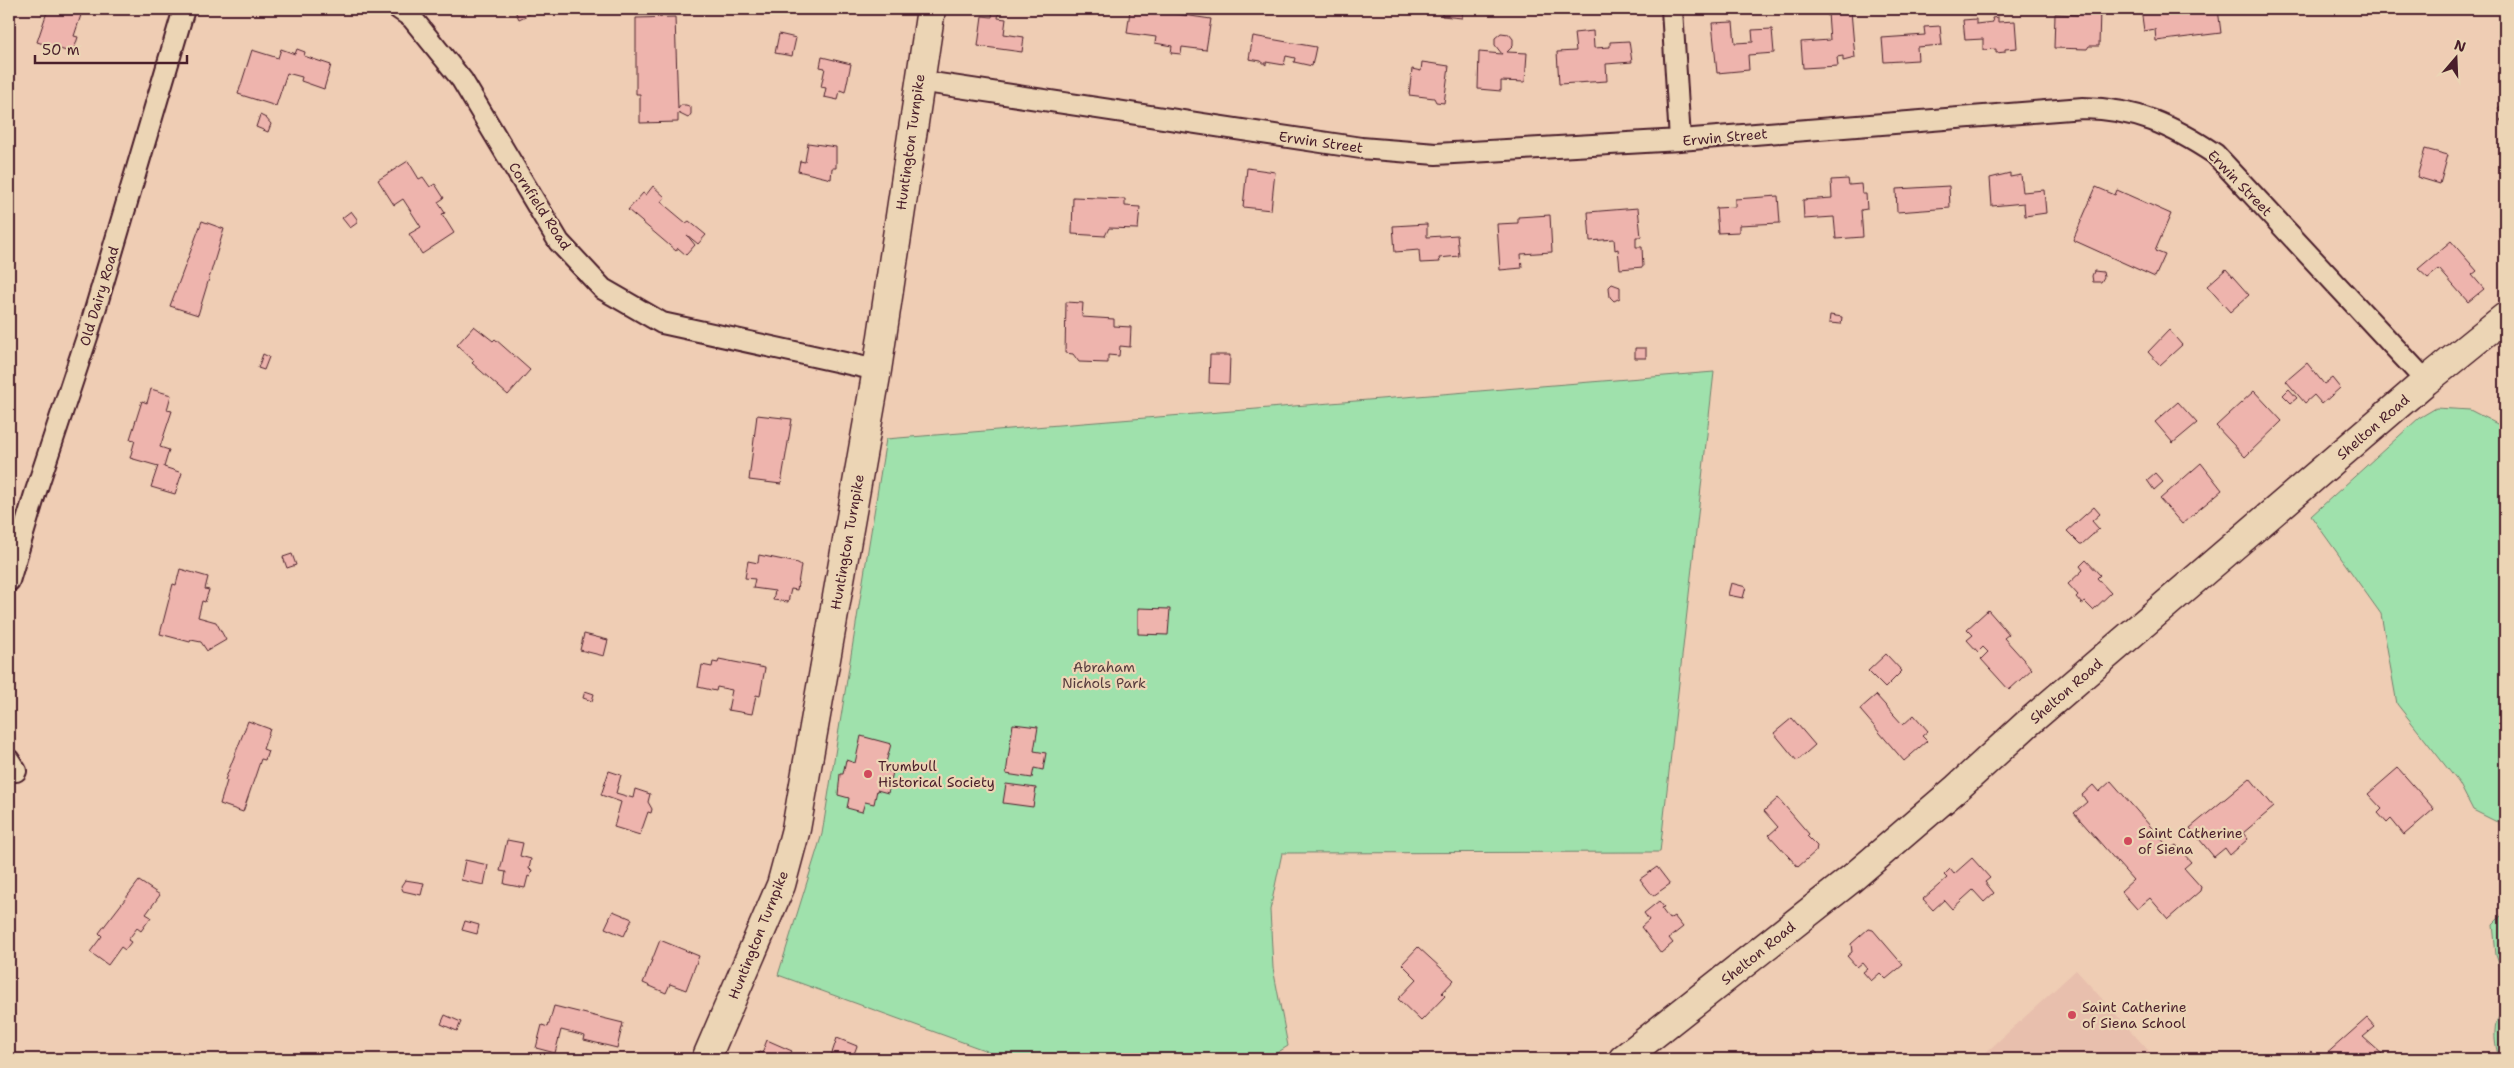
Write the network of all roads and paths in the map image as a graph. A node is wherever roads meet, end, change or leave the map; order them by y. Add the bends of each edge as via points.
1 (184, 9) edge
2 (399, 9) edge
3 (930, 9) edge
4 (1672, 9) edge
5 (919, 81) junction
6 (1680, 140) junction
7 (2505, 317) edge
8 (877, 370) junction
9 (2426, 381) junction
10 (9, 581) edge
11 (706, 1059) edge
12 (1623, 1059) edge

1 - 10 street, Old Dairy Road via 88,334
2 - 8 street, Cornfield Road via 412,18 462,80 559,242 602,289 662,323
3 - 5 main road, Huntington Turnpike
4 - 6 street
5 - 6 street, Erwin Street via 1361,148 1436,154
5 - 8 main road, Huntington Turnpike
6 - 9 street, Erwin Street via 2083,108 2113,109 2142,116 2186,135 2215,154
7 - 9 main road, Shelton Road
8 - 11 main road, Huntington Turnpike via 796,829 782,885
9 - 12 main road, Shelton Road via 2028,723 1919,821

